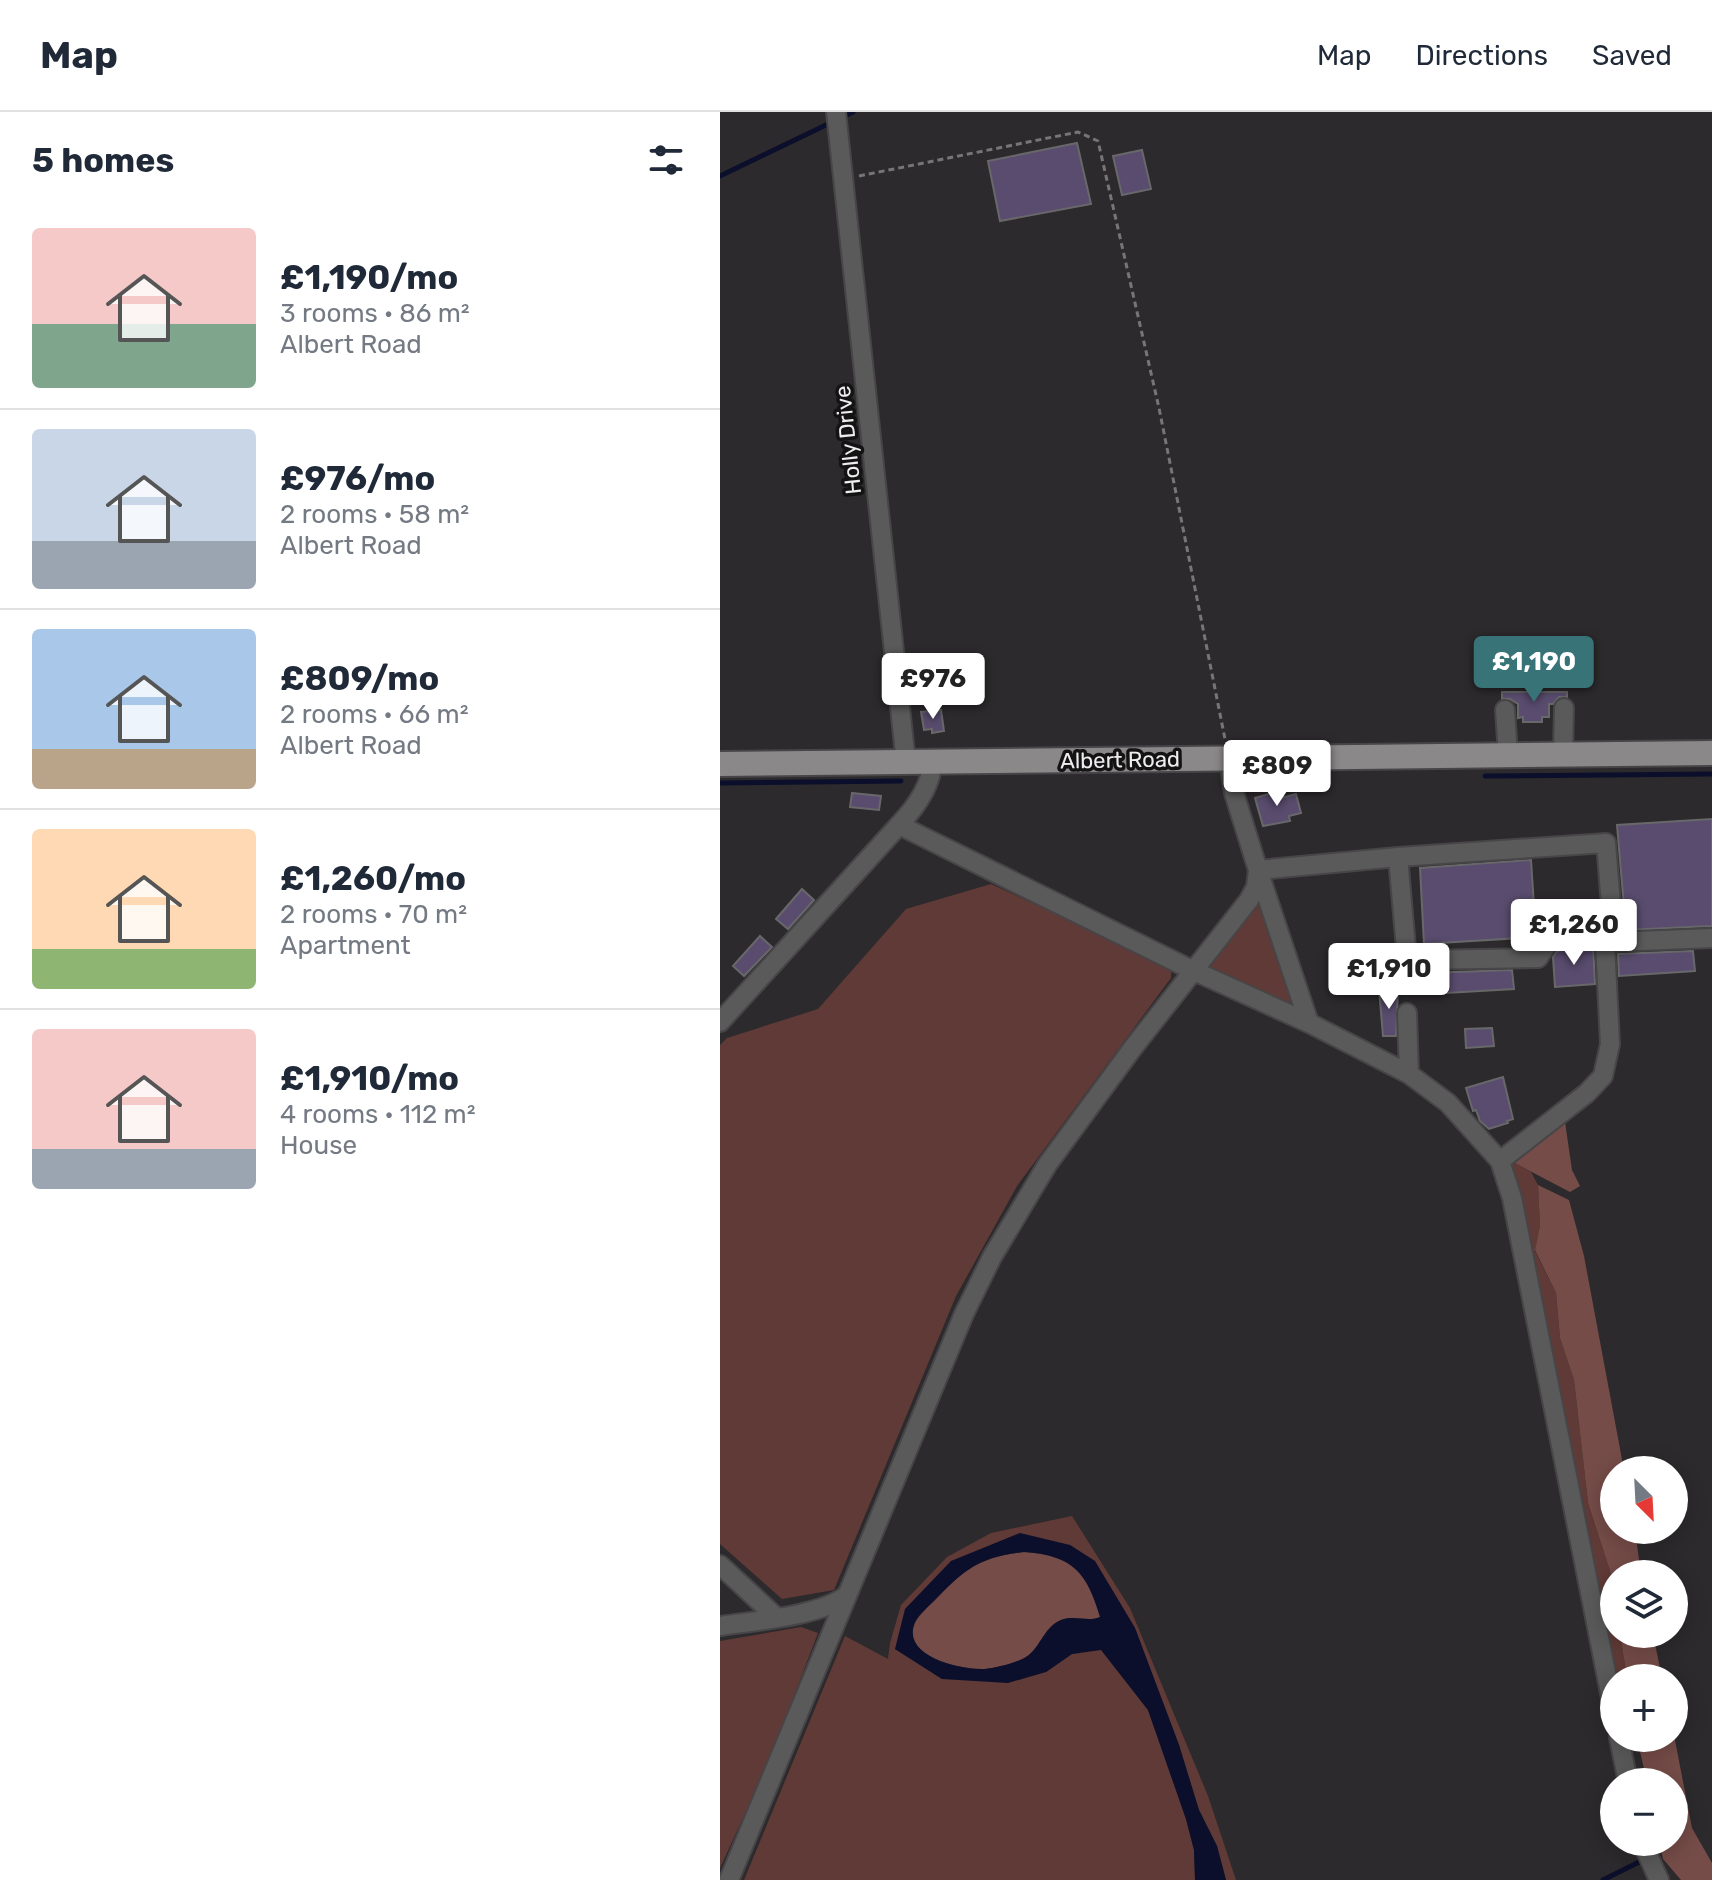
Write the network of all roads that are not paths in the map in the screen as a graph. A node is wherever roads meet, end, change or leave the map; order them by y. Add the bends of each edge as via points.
1 (837, 118) edge
2 (1564, 708) dead end
3 (1505, 710) dead end
4 (1712, 753) edge
5 (1563, 754) junction
6 (1508, 755) junction
7 (1229, 759) junction
8 (932, 762) junction
9 (906, 763) junction
10 (720, 764) edge
11 (899, 825) junction
12 (1398, 857) junction
13 (1258, 870) junction
14 (1614, 936) junction
15 (1712, 938) edge
16 (1192, 970) junction
17 (1407, 1013) dead end
18 (720, 1022) edge
19 (1309, 1023) junction
20 (1409, 1074) junction
21 (1500, 1161) junction
22 (720, 1565) edge
23 (847, 1595) junction
24 (775, 1616) junction
25 (720, 1626) edge
26 (1604, 1664) edge
27 (1648, 1856) edge
28 (729, 1880) edge
29 (1659, 1880) edge

1 - 9 lane, Holly Drive
2 - 5 lane
3 - 6 lane
4 - 5 main road, Albert Road
5 - 6 main road, Albert Road
6 - 7 main road, Albert Road
7 - 8 main road, Albert Road
7 - 13 lane
8 - 9 main road, Albert Road
8 - 11 lane via 932,777
9 - 10 main road, Albert Road
11 - 16 lane
11 - 18 lane
12 - 13 lane
12 - 14 lane via 1606,843
12 - 14 lane via 1406,948 1417,960 1538,958 1559,937
13 - 16 lane via 1249,900
13 - 19 lane
14 - 15 lane
14 - 21 lane via 1605,942 1610,1044 1603,1076
16 - 19 lane
16 - 23 lane via 1047,1165 992,1257
17 - 20 lane
19 - 20 lane
20 - 21 lane via 1448,1103
21 - 26 lane via 1512,1198
22 - 24 lane
23 - 24 lane via 830,1606
23 - 28 lane
24 - 25 lane
27 - 29 lane

